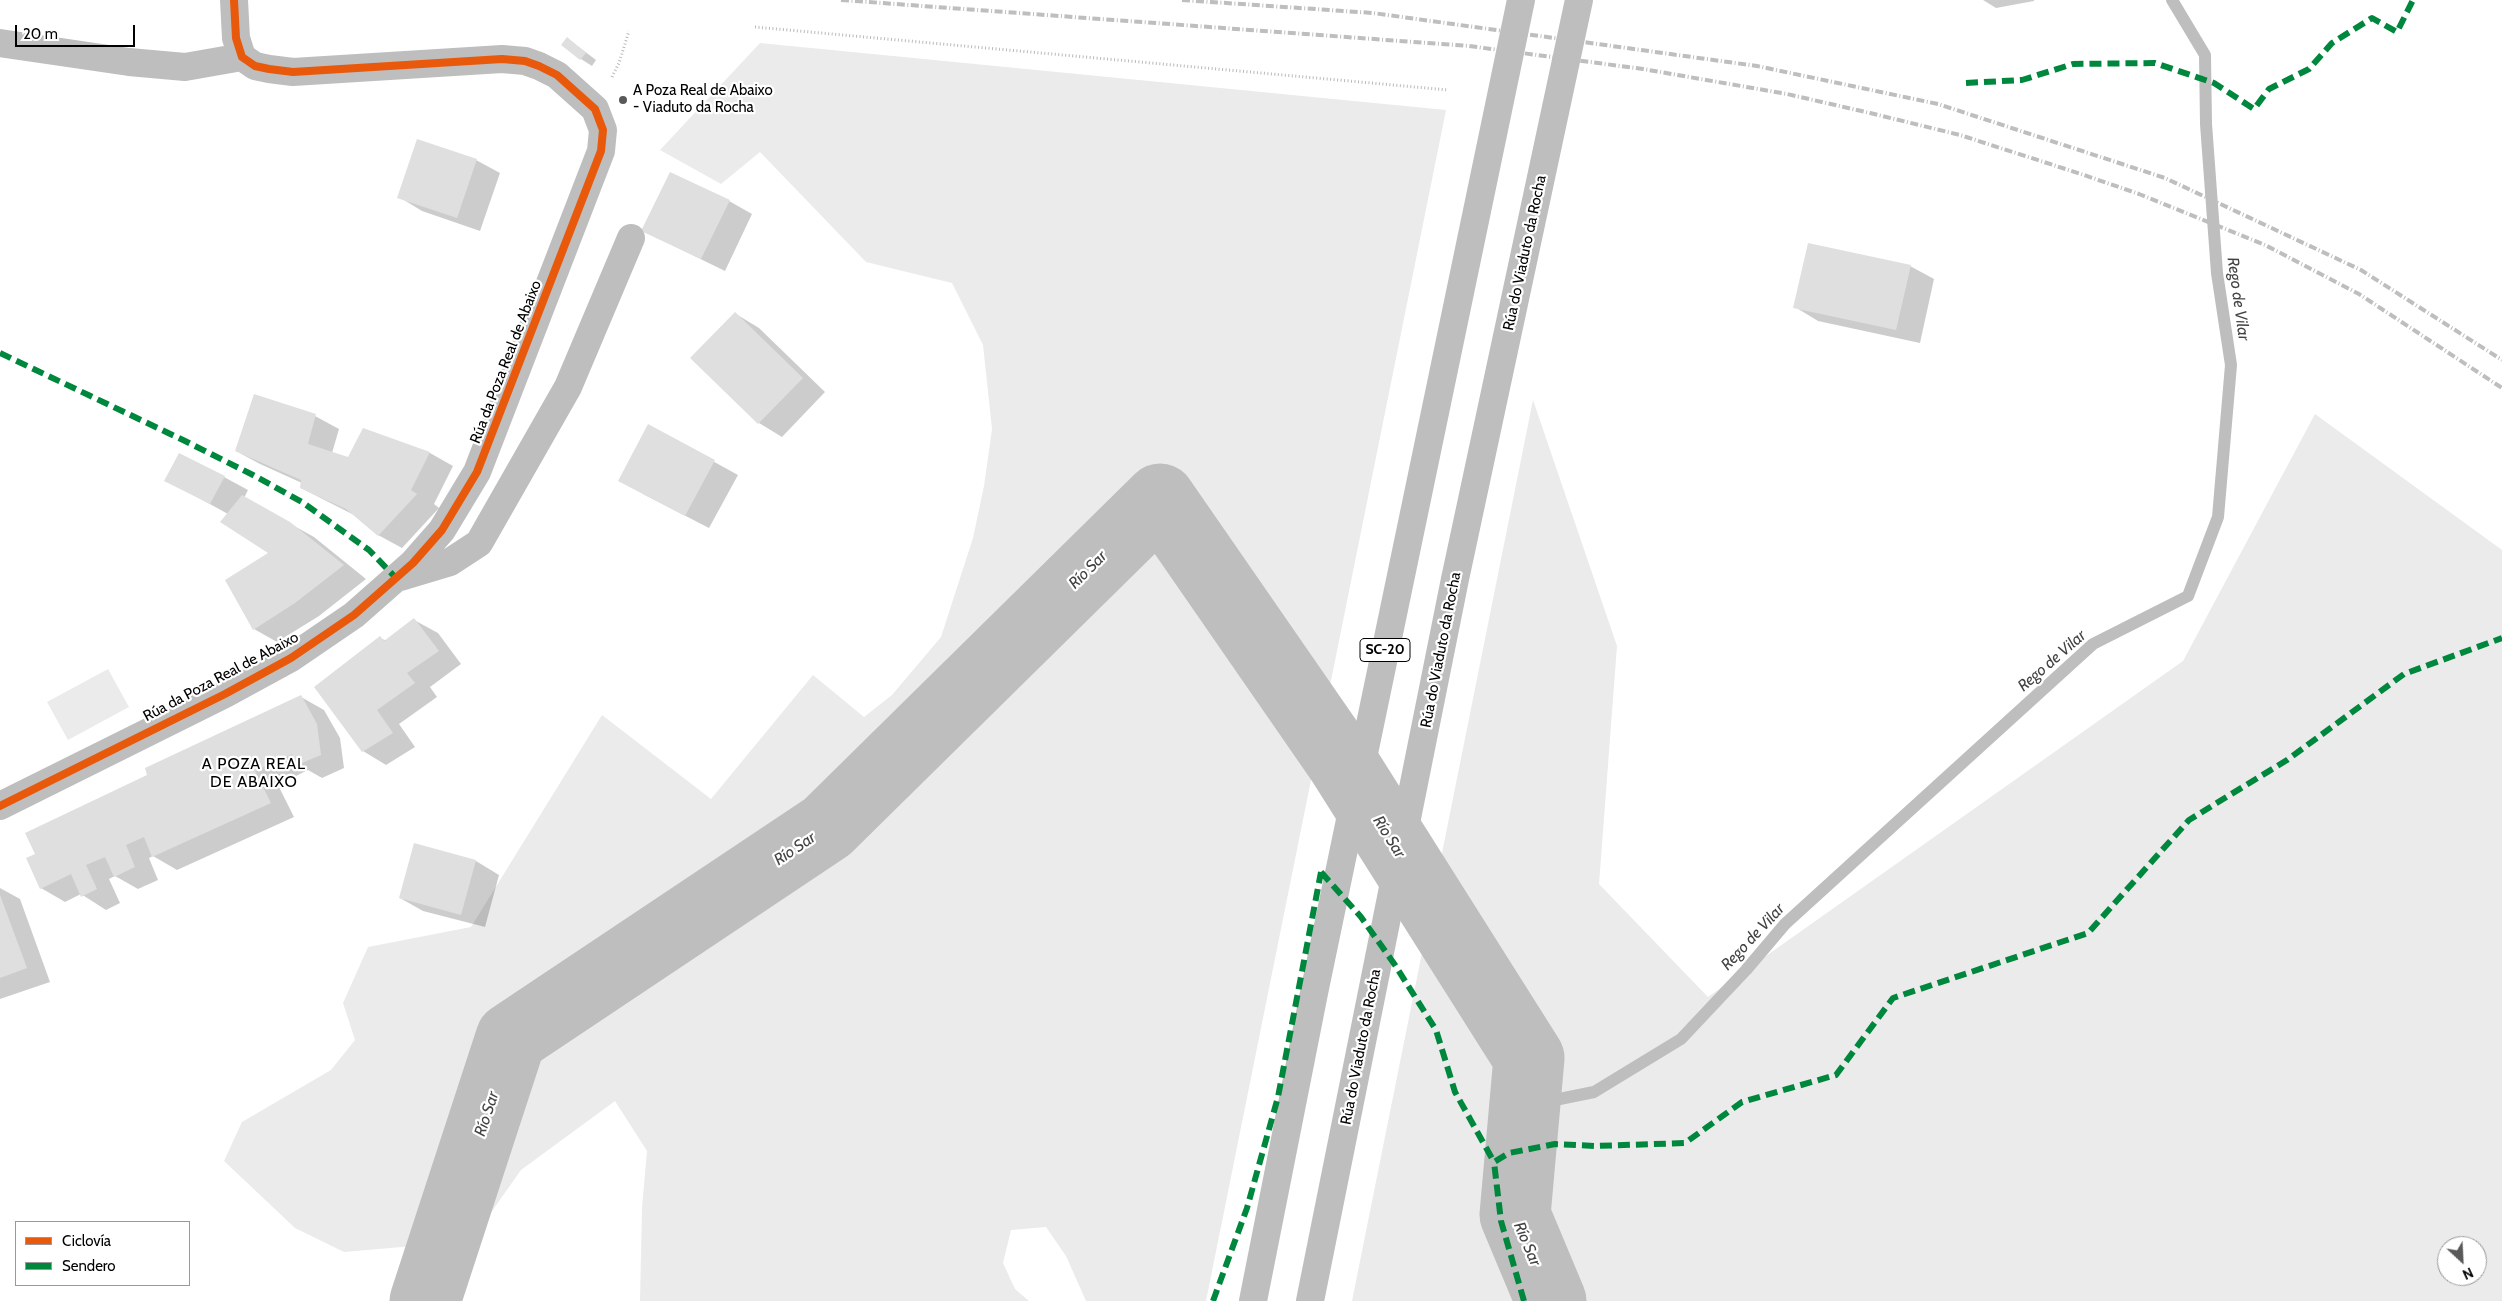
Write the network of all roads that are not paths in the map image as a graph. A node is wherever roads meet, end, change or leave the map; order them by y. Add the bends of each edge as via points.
1 (234, 0) edge
2 (1521, 0) edge
3 (1578, 1) edge
4 (0, 43) edge
5 (242, 57) junction
6 (631, 238) dead end
7 (396, 578) junction
8 (0, 806) edge
9 (1253, 1301) edge
10 (1310, 1301) edge

1 - 5 main road via 236,38
2 - 9 main road, SC-20
3 - 10 main road, Rúa do Viaduto da Rocha via 1455,579
4 - 5 main road via 129,62 185,66
5 - 7 main road, Rúa da Poza Real de Abaixo via 255,66 293,72 502,59 525,61 557,74 595,109 600,119 603,130 601,151 477,472 442,530
6 - 7 main road via 568,387 479,543 450,562
7 - 8 main road, Rúa da Poza Real de Abaixo via 354,615 291,658

